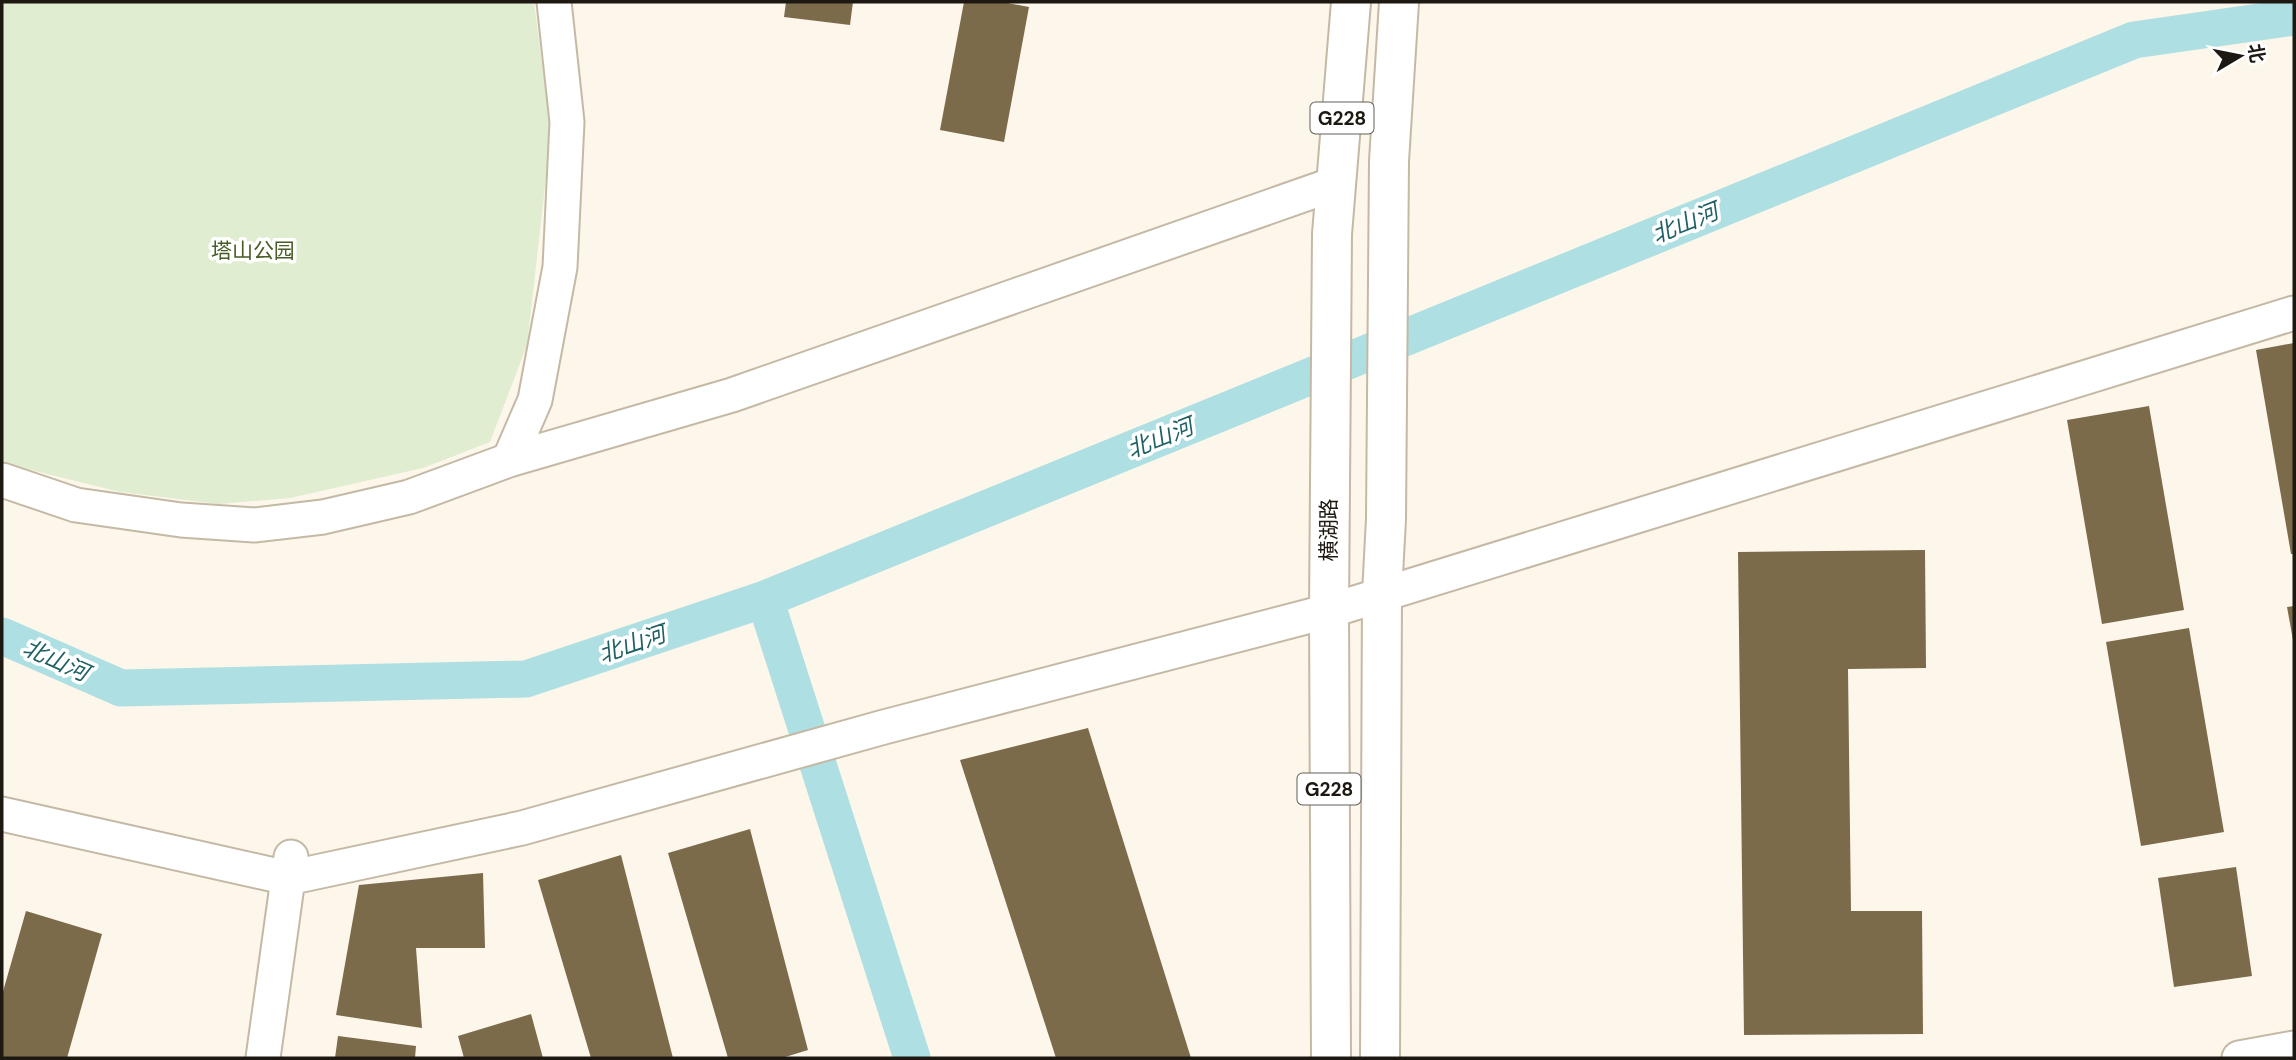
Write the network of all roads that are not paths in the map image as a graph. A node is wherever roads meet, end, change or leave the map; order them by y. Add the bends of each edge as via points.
1 (554, 2) edge
2 (1351, 2) edge
3 (1399, 2) edge
4 (1336, 183) junction
5 (2294, 313) edge
6 (509, 460) junction
7 (2, 480) edge
8 (1382, 594) junction
9 (1329, 611) junction
10 (2, 814) edge
11 (290, 866) junction
12 (2294, 1048) edge
13 (263, 1058) edge
14 (1331, 1058) edge
15 (1380, 1058) edge
16 (2239, 1058) edge

1 - 6 street via 567,122 560,267 535,400
2 - 4 highway, 横湖路 / G228
3 - 8 highway, G228 via 1389,161
4 - 6 street via 732,395
4 - 9 highway, 横湖路 / G228
5 - 8 street
6 - 7 street via 409,497 323,516 254,524 181,520 76,505
8 - 9 street
8 - 15 highway, G228
9 - 11 street via 884,727 522,828
9 - 14 highway, 横湖路 / G228
10 - 11 street
11 - 13 street
12 - 16 street

